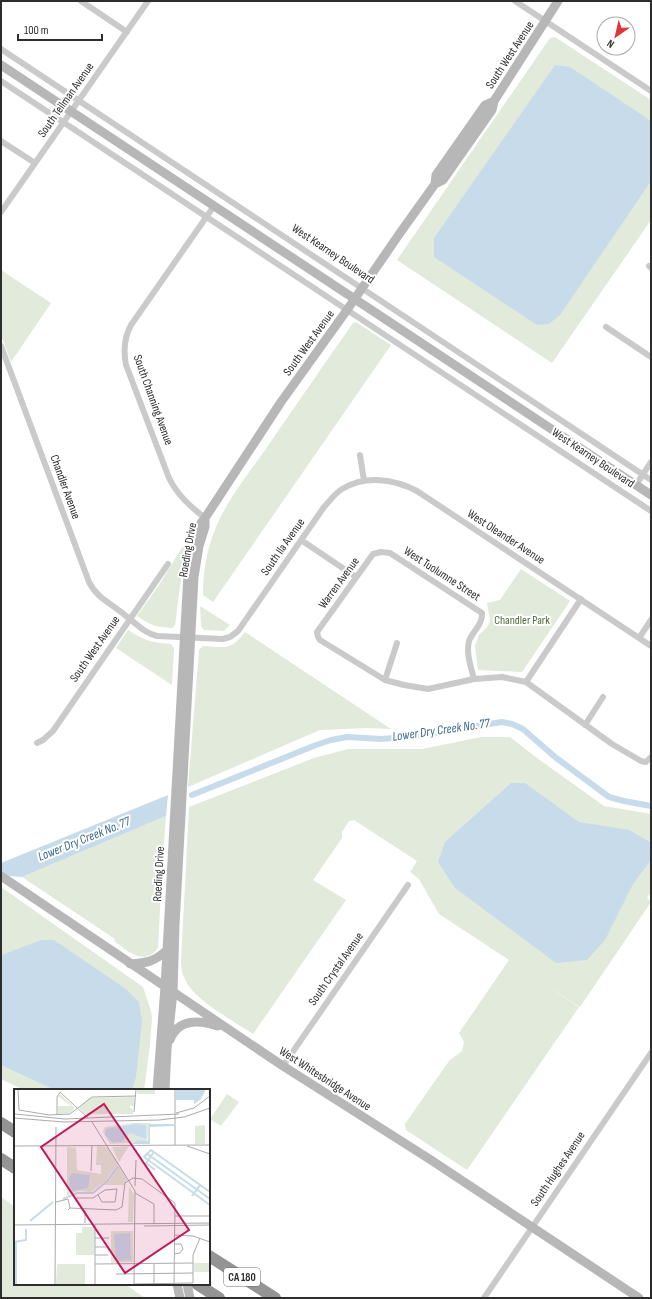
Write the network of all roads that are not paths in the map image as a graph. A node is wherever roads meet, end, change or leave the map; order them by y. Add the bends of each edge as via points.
1 (80, 1) edge
2 (148, 1) edge
3 (515, 1) edge
4 (558, 1) edge
5 (545, 21) junction
6 (127, 32) junction
7 (1, 49) edge
8 (1, 65) edge
9 (1, 81) edge
10 (651, 91) edge
11 (79, 100) junction
12 (71, 112) junction
13 (64, 122) junction
14 (1, 141) edge
15 (35, 164) junction
16 (214, 206) junction
17 (1, 212) edge
18 (206, 217) junction
19 (362, 288) junction
20 (354, 299) junction
21 (347, 310) junction
22 (606, 327) dead end
23 (1, 346) edge
24 (651, 357) edge
25 (360, 455) dead end
26 (651, 462) edge
27 (643, 474) junction
28 (364, 480) junction
29 (651, 480) edge
30 (636, 485) junction
31 (651, 495) edge
32 (651, 511) edge
33 (205, 518) junction
34 (302, 540) junction
35 (390, 553) joint
36 (168, 564) dead end
37 (356, 577) junction
38 (581, 599) junction
39 (130, 620) junction
40 (651, 620) edge
41 (230, 637) joint
42 (187, 638) junction
43 (639, 638) junction
44 (397, 642) dead end
45 (651, 646) edge
46 (474, 678) junction
47 (385, 680) junction
48 (526, 682) junction
49 (603, 697) dead end
50 (585, 725) junction
51 (37, 743) dead end
52 (651, 757) edge
53 (3, 878) edge
54 (408, 885) dead end
55 (167, 950) junction
56 (130, 964) junction
57 (169, 990) junction
58 (226, 1028) junction
59 (167, 1049) junction
60 (651, 1053) edge
61 (283, 1066) junction
62 (157, 1089) edge
63 (165, 1089) edge
64 (1, 1124) edge
65 (14, 1131) edge
66 (1, 1159) edge
67 (14, 1167) edge
68 (532, 1227) junction
69 (210, 1257) edge
70 (186, 1290) edge
71 (219, 1298) edge
72 (275, 1298) edge
73 (484, 1298) edge
74 (639, 1298) edge

1 - 6 street
2 - 6 street, South Teilman Avenue
3 - 5 street
4 - 5 street, South West Avenue
5 - 10 street
5 - 19 street, South West Avenue via 494,101 492,110 443,180 435,184
6 - 11 street, South Teilman Avenue
7 - 11 street, West Kearney Boulevard
8 - 12 street, West Kearney Boulevard
9 - 13 street, West Kearney Boulevard
11 - 12 street, South Teilman Avenue
11 - 19 street, West Kearney Boulevard
12 - 13 street, South Teilman Avenue
12 - 16 street, West Kearney Boulevard
13 - 15 street, South Teilman Avenue
13 - 18 street, West Kearney Boulevard
14 - 15 street
15 - 17 street, South Teilman Avenue
16 - 18 street, South Channing Avenue
16 - 20 street, West Kearney Boulevard
18 - 21 street, West Kearney Boulevard
18 - 33 street, South Channing Avenue via 131,325 124,349 126,365 171,482 185,502
19 - 20 street, South West Avenue
19 - 27 street, West Kearney Boulevard
20 - 21 street, South West Avenue
20 - 30 street, West Kearney Boulevard
21 - 32 street, West Kearney Boulevard
21 - 33 street, South West Avenue via 281,402
22 - 24 street
23 - 39 street, Chandler Avenue via 89,582 99,596
25 - 28 street
26 - 27 street
27 - 29 street, West Kearney Boulevard
27 - 30 street
28 - 34 street, South Ila Avenue via 341,489 324,507
28 - 38 street, West Oleander Avenue via 405,484
30 - 31 street, West Kearney Boulevard
33 - 42 street, Roeding Drive via 196,560
34 - 37 street
34 - 41 street, South Ila Avenue via 238,631
35 - 37 street, Warren Avenue via 373,554
35 - 46 street, West Tuolumne Street via 482,613 482,619 468,650
36 - 39 street, South West Avenue
37 - 47 street, Warren Avenue via 318,632 318,636 320,640
38 - 43 street, West Oleander Avenue
38 - 48 street
39 - 42 street, Chandler Avenue via 151,635
39 - 51 street, South West Avenue via 53,731
40 - 43 street
41 - 42 street, Chandler Avenue via 212,640
42 - 55 street, Roeding Drive
42 - 57 street, Roeding Drive via 175,925
43 - 45 street, West Oleander Avenue
44 - 47 street
46 - 47 street via 428,689
46 - 48 street via 502,677
48 - 50 street
49 - 50 street
50 - 52 street via 641,761 646,762
53 - 56 street, West Whitesbridge Avenue
54 - 61 street, South Crystal Avenue
55 - 56 street via 150,962
55 - 57 street, Roeding Drive
56 - 57 street, West Whitesbridge Avenue
57 - 58 street, West Whitesbridge Avenue
57 - 59 street, Roeding Drive
57 - 62 street, Roeding Drive
58 - 59 street via 203,1022 182,1025 173,1033
58 - 61 street, West Whitesbridge Avenue
59 - 63 street, Roeding Drive
60 - 68 street, South Hughes Avenue
61 - 68 street, West Whitesbridge Avenue
64 - 65 highway
66 - 67 highway
68 - 73 street, South Hughes Avenue
68 - 74 street, West Whitesbridge Avenue
69 - 72 highway, CA 180
70 - 71 highway, CA 180

